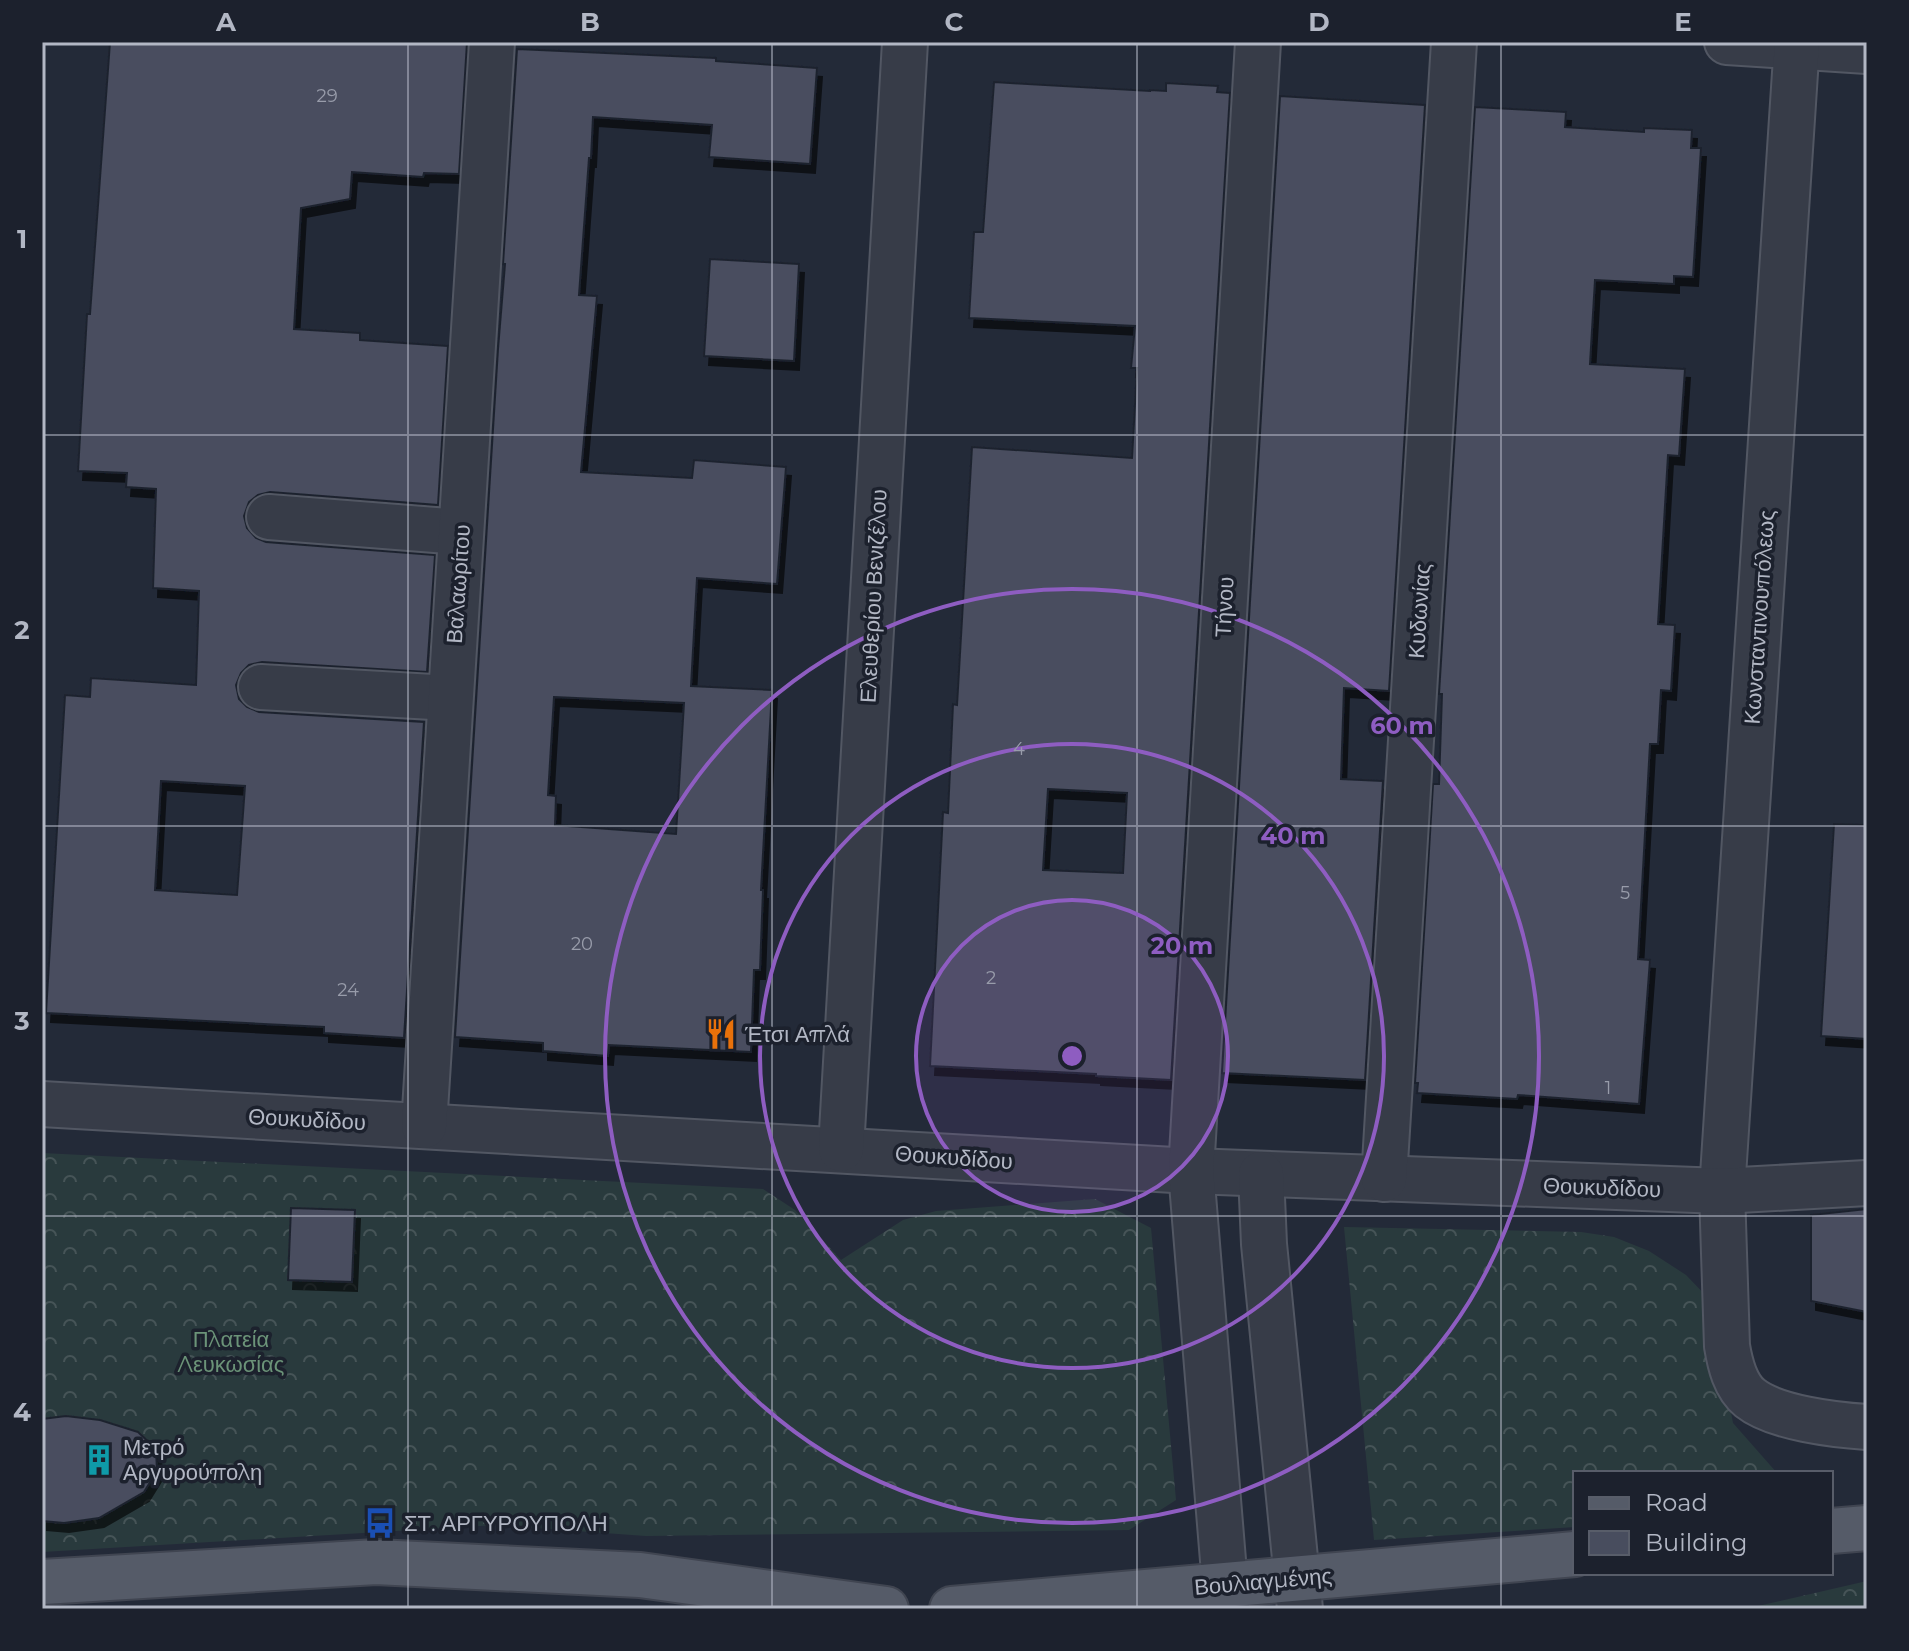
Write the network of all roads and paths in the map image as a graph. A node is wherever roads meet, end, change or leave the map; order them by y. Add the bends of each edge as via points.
1 (492, 42) edge
2 (905, 42) edge
3 (1258, 42) edge
4 (1454, 42) edge
5 (1727, 42) edge
6 (1796, 44) edge
7 (1867, 51) edge
8 (269, 517) dead end
9 (461, 532) junction
10 (261, 687) dead end
11 (450, 698) junction
12 (42, 1104) edge
13 (424, 1126) junction
14 (841, 1149) junction
15 (1191, 1171) junction
16 (1261, 1174) junction
17 (1384, 1179) junction
18 (1867, 1183) edge
19 (1722, 1191) junction
20 (1867, 1427) edge
21 (1867, 1528) edge
22 (1833, 1531) edge
23 (1573, 1554) edge
24 (42, 1582) edge
25 (1299, 1594) edge
26 (1226, 1597) edge
27 (886, 1609) edge
28 (952, 1609) edge

1 - 9 street, Βαλαωρίτου
2 - 14 street, Ελευθερίου Βενιζέλου
3 - 15 street, Τήνου
4 - 17 street, Κυδωνίας
5 - 6 street
6 - 7 street
6 - 19 street, Κωνσταντινουπόλεως
8 - 9 street
9 - 11 street, Βαλαωρίτου
10 - 11 street
11 - 13 street, Βαλαωρίτου
12 - 13 street, Θουκυδίδου
13 - 14 street, Θουκυδίδου
14 - 15 street, Θουκυδίδου
15 - 16 street, Θουκυδίδου
15 - 26 street, Τήνου
16 - 17 street, Θουκυδίδου
16 - 25 street
17 - 19 street, Θουκυδίδου
18 - 19 street, Θουκυδίδου
19 - 20 street, Κωνσταντινουπόλεως via 1727,1346 1739,1385 1750,1398 1789,1415
21 - 22 main road
23 - 25 main road, Βουλιαγμένης
24 - 27 main road via 376,1562 640,1575
25 - 26 main road, Βουλιαγμένης
26 - 28 main road, Βουλιαγμένης

